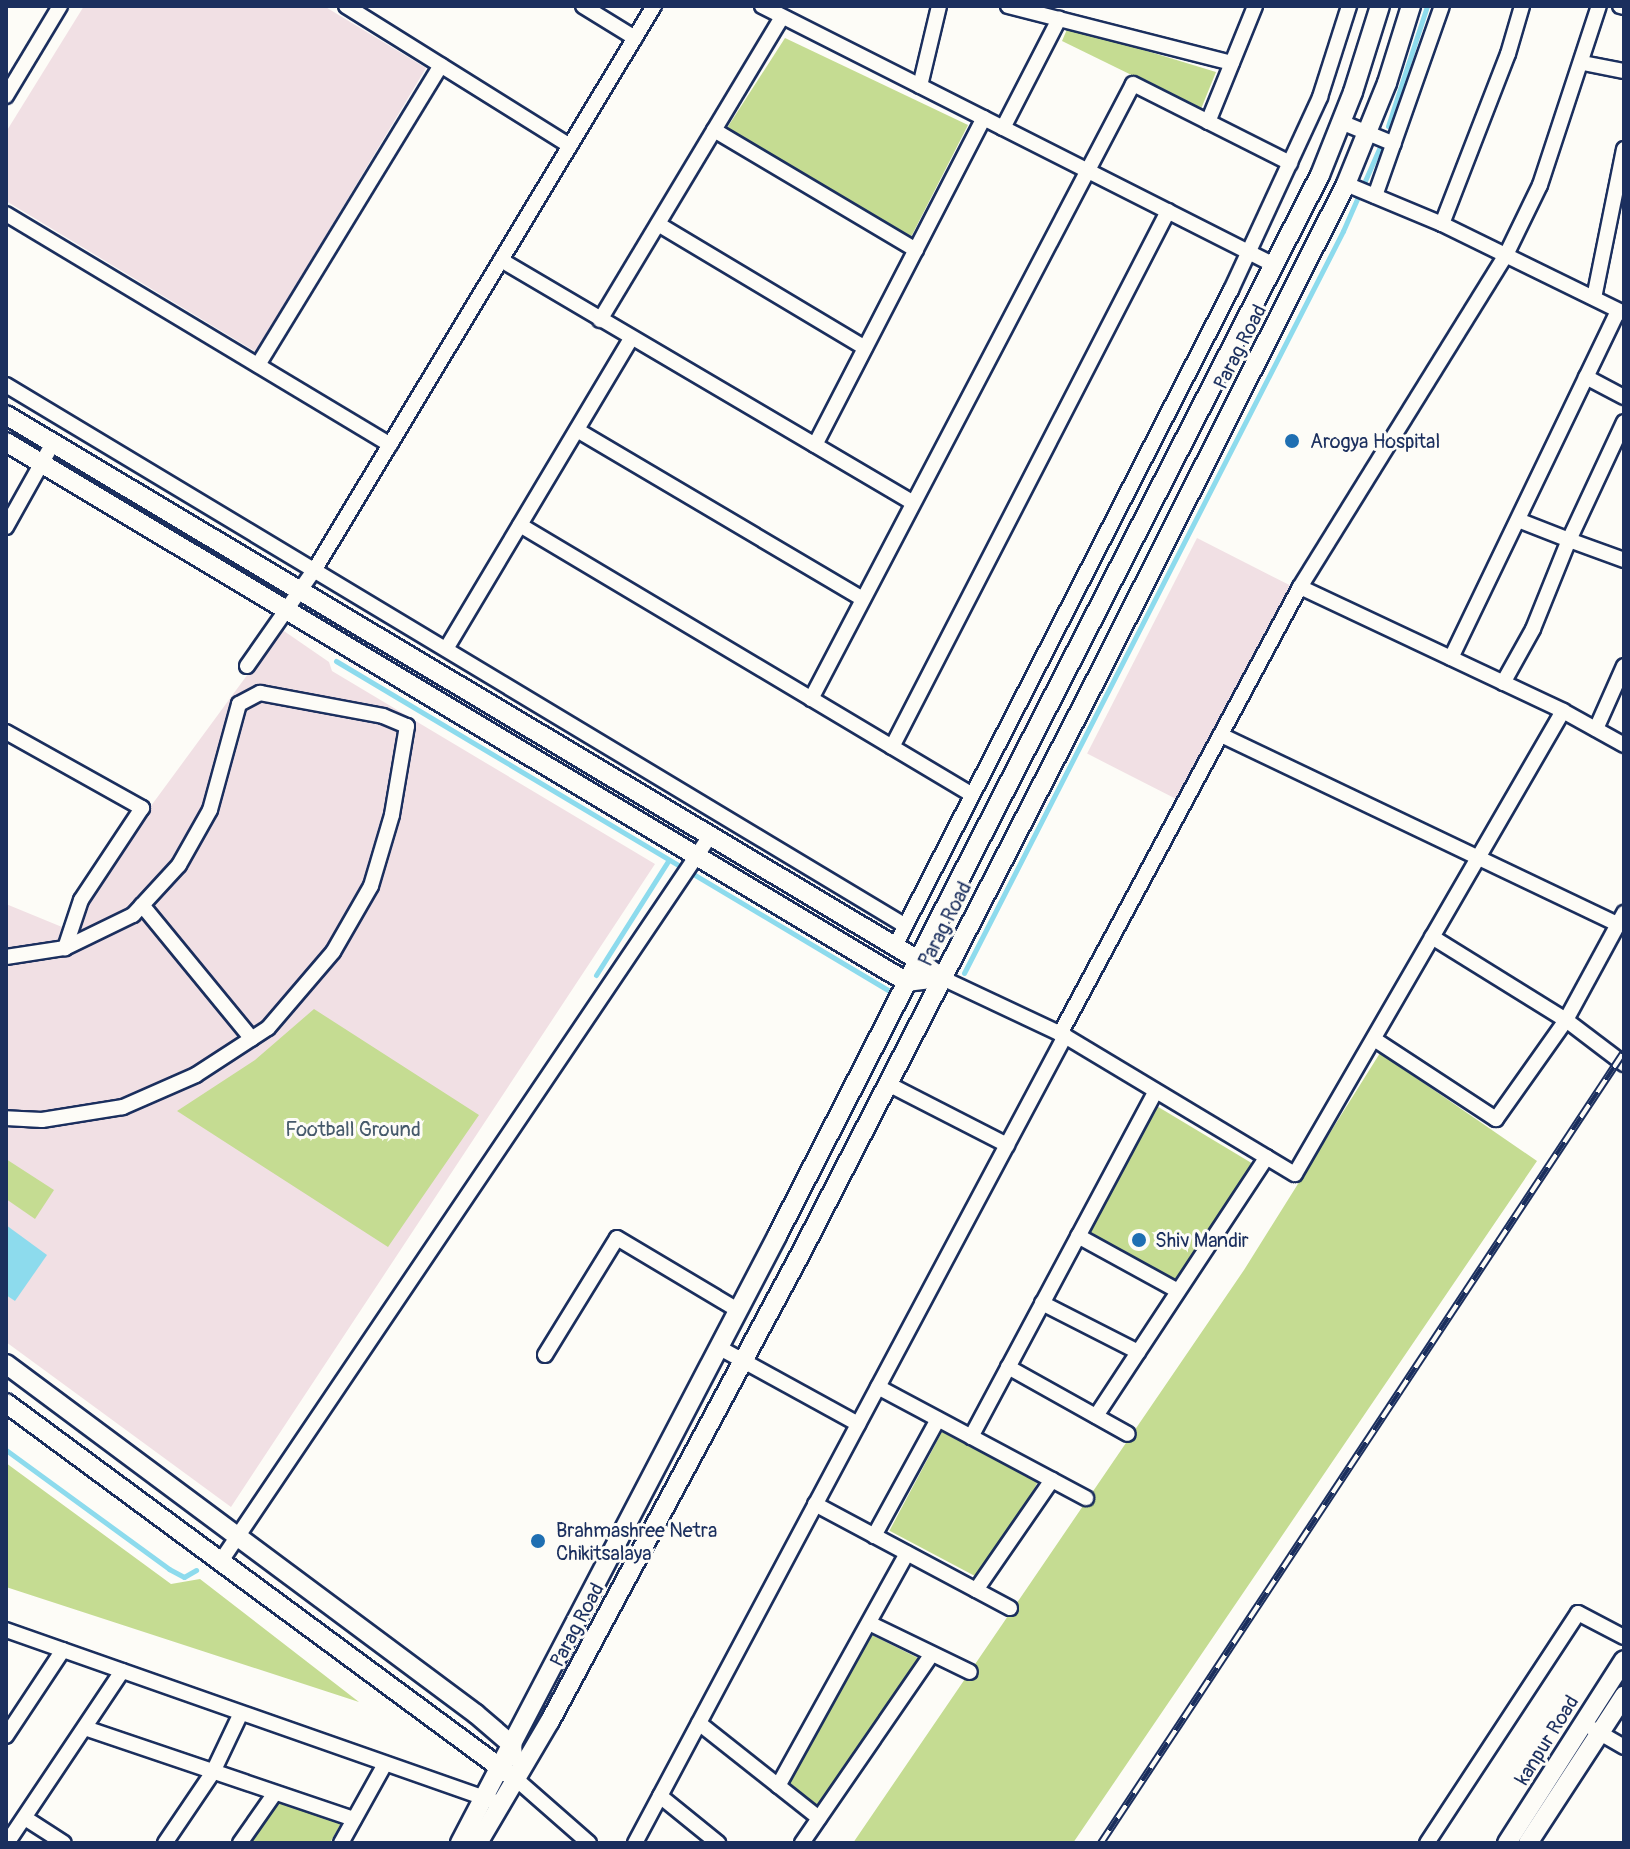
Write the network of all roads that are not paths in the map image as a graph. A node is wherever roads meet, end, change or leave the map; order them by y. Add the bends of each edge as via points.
1 (60, 6) edge
2 (346, 6) edge
3 (583, 6) edge
4 (654, 6) edge
5 (762, 6) edge
6 (939, 6) edge
7 (1008, 6) edge
8 (1255, 6) edge
9 (1349, 6) edge
10 (1380, 6) edge
11 (1411, 6) edge
12 (1442, 6) edge
13 (1522, 6) edge
14 (1599, 6) edge
15 (782, 17) junction
16 (1059, 19) junction
17 (635, 38) junction
18 (1232, 63) junction
19 (1583, 63) junction
20 (441, 65) junction
21 (1624, 71) edge
22 (920, 86) junction
23 (8, 90) edge
24 (984, 118) junction
25 (1208, 122) junction
26 (1341, 122) junction
27 (1003, 128) junction
28 (714, 130) junction
29 (1367, 133) junction
30 (1394, 144) junction
31 (570, 146) junction
32 (1624, 149) edge
33 (1290, 163) junction
34 (1086, 170) junction
35 (1346, 184) junction
36 (1375, 196) junction
37 (1168, 211) junction
38 (6, 214) edge
39 (658, 224) junction
40 (1442, 224) junction
41 (916, 250) junction
42 (1248, 252) junction
43 (1506, 255) junction
44 (501, 260) junction
45 (1274, 265) junction
46 (1594, 298) junction
47 (1621, 312) edge
48 (600, 320) junction
49 (631, 339) junction
50 (865, 348) junction
51 (258, 365) junction
52 (1586, 377) junction
53 (6, 385) edge
54 (1624, 397) edge
55 (6, 415) edge
56 (1624, 422) edge
57 (577, 430) junction
58 (6, 442) edge
59 (53, 443) junction
60 (390, 445) junction
61 (815, 445) junction
62 (42, 464) junction
63 (913, 503) junction
64 (1518, 520) junction
65 (520, 525) junction
66 (6, 527) edge
67 (1569, 540) junction
68 (1624, 560) edge
69 (315, 569) junction
70 (1300, 587) junction
71 (300, 591) junction
72 (863, 599) junction
73 (288, 610) junction
74 (446, 649) junction
75 (1451, 658) junction
76 (247, 666) dead end
77 (1624, 666) edge
78 (1503, 683) junction
79 (811, 699) junction
80 (1563, 711) junction
81 (1596, 729) junction
82 (6, 732) edge
83 (1221, 735) junction
84 (1624, 745) edge
85 (892, 747) junction
86 (971, 794) junction
87 (710, 836) junction
88 (697, 856) junction
89 (1479, 857) junction
90 (142, 905) junction
91 (1620, 918) edge
92 (904, 925) junction
93 (1432, 937) junction
94 (895, 946) junction
95 (65, 948) junction
96 (6, 957) edge
97 (918, 960) junction
98 (942, 978) junction
99 (907, 982) junction
100 (1566, 1020) junction
101 (1063, 1035) junction
102 (252, 1039) junction
103 (1374, 1039) junction
104 (1624, 1064) edge
105 (888, 1084) junction
106 (1156, 1091) junction
107 (6, 1118) edge
108 (1007, 1145) junction
109 (1267, 1157) junction
110 (1078, 1236) junction
111 (1178, 1291) junction
112 (1042, 1303) junction
113 (738, 1310) junction
114 (718, 1347) junction
115 (1138, 1352) junction
116 (545, 1355) dead end
117 (743, 1361) junction
118 (6, 1364) edge
119 (1008, 1367) junction
120 (878, 1387) junction
121 (6, 1403) edge
122 (1096, 1416) junction
123 (938, 1419) junction
124 (858, 1424) junction
125 (1128, 1434) dead end
126 (971, 1437) junction
127 (1052, 1480) junction
128 (1086, 1498) dead end
129 (815, 1504) junction
130 (238, 1536) junction
131 (874, 1536) junction
132 (907, 1553) junction
133 (221, 1561) junction
134 (976, 1590) junction
135 (1010, 1608) dead end
136 (869, 1623) junction
137 (6, 1630) edge
138 (1624, 1637) edge
139 (63, 1650) junction
140 (932, 1654) junction
141 (1624, 1660) edge
142 (122, 1671) junction
143 (970, 1672) dead end
144 (1624, 1696) edge
145 (241, 1713) junction
146 (699, 1723) junction
147 (85, 1728) junction
148 (1592, 1728) junction
149 (6, 1736) edge
150 (512, 1745) junction
151 (1624, 1747) edge
152 (385, 1764) junction
153 (213, 1772) junction
154 (508, 1773) junction
155 (778, 1786) junction
156 (275, 1793) junction
157 (660, 1796) junction
158 (493, 1801) junction
159 (25, 1818) junction
160 (819, 1818) junction
161 (354, 1819) junction
162 (586, 1842) edge
163 (7, 1843) edge
164 (64, 1843) edge
165 (165, 1843) edge
166 (240, 1843) edge
167 (341, 1843) edge
168 (460, 1843) edge
169 (478, 1843) edge
170 (635, 1843) edge
171 (718, 1843) edge
172 (802, 1843) edge
173 (1427, 1843) edge
174 (1507, 1843) edge
175 (1528, 1843) edge

1 - 23 street
2 - 20 street
3 - 17 street
4 - 17 street
5 - 15 street
6 - 22 street
7 - 16 street
8 - 18 street
9 - 33 street via 1320,97
10 - 26 street, Parag Road
11 - 29 street, Parag Road
12 - 30 street
13 - 40 street
14 - 19 street
15 - 22 street
15 - 28 street
16 - 18 street
16 - 27 street
17 - 31 street
18 - 25 street
19 - 21 street
19 - 43 street via 1540,185
20 - 31 street
20 - 51 street
22 - 24 street
24 - 27 street
24 - 41 street
25 - 33 street
25 - 34 street via 1133,84
26 - 29 street
26 - 45 street, Parag Road
27 - 34 street
28 - 39 street
28 - 41 street
29 - 30 street
29 - 35 street, Parag Road
30 - 36 street
31 - 44 street
32 - 46 street
33 - 42 street
34 - 37 street
34 - 63 street
35 - 36 street
35 - 98 street, Parag Road
36 - 40 street
37 - 42 street
37 - 85 street
38 - 51 street
39 - 48 street
39 - 50 street
40 - 43 street
41 - 50 street
42 - 45 street
42 - 86 street
43 - 46 street
43 - 70 street
44 - 48 street
44 - 60 street
45 - 97 street, Parag Road
46 - 47 street
47 - 52 street
48 - 49 street
49 - 57 street
49 - 61 street
50 - 61 street
51 - 60 street
52 - 54 street
52 - 64 street
53 - 69 street
55 - 59 street
56 - 67 street
57 - 65 street
57 - 72 street
58 - 62 street
59 - 62 street
59 - 71 street
60 - 69 street
61 - 63 street
62 - 66 street
62 - 73 street
63 - 72 street
64 - 67 street
64 - 75 street
65 - 74 street
65 - 79 street
67 - 68 street
67 - 78 street via 1533,629
69 - 71 street
69 - 74 street
70 - 75 street
70 - 83 street
71 - 73 street
71 - 87 street
72 - 79 street
73 - 76 street
73 - 88 street
74 - 92 street
75 - 78 street
77 - 81 street
78 - 80 street
79 - 85 street
80 - 81 street
80 - 89 street
81 - 84 street
82 - 95 street via 142,808 81,900
83 - 89 street
83 - 101 street
85 - 86 street
86 - 92 street
87 - 88 street
87 - 94 street
88 - 99 street
88 - 130 street
89 - 91 street
89 - 93 street
90 - 95 street via 133,915
90 - 102 street
90 - 102 street via 179,865 210,810 239,704 260,693 383,716 407,726 392,815 371,886 333,952 268,1028
91 - 100 street
92 - 94 street
93 - 100 street
93 - 103 street
94 - 97 street
95 - 96 street
97 - 98 street
97 - 99 street, Parag Road
98 - 99 street
98 - 101 street
98 - 105 street, Parag Road
99 - 113 street, Parag Road
100 - 103 street via 1496,1119
100 - 104 street
101 - 106 street
101 - 108 street
102 - 107 street via 196,1075 123,1107 42,1120
103 - 109 street via 1295,1174
105 - 108 street
105 - 117 street, Parag Road
106 - 109 street
106 - 110 street
108 - 120 street
109 - 111 street
110 - 111 street
110 - 112 street
111 - 115 street
112 - 115 street
112 - 119 street
113 - 114 street, Parag Road
113 - 116 street via 617,1238
114 - 117 street
114 - 150 street, Parag Road
115 - 122 street
117 - 124 street
117 - 154 street, Parag Road via 550,1721
118 - 130 street
119 - 122 street
119 - 126 street
120 - 123 street
120 - 124 street
121 - 133 street
122 - 125 street
123 - 126 street
123 - 131 street
124 - 129 street
126 - 127 street
127 - 128 street
127 - 134 street
129 - 131 street
129 - 146 street
130 - 133 street
130 - 150 street
131 - 132 street
132 - 134 street
132 - 136 street
133 - 154 street
134 - 135 street
136 - 140 street
136 - 155 street
137 - 139 street
138 - 173 street via 1578,1613
139 - 142 street
139 - 149 street
140 - 143 street
140 - 160 street
141 - 148 street, kanpur Road
142 - 145 street
142 - 147 street
144 - 148 street
145 - 152 street
145 - 153 street
146 - 155 street
146 - 157 street
147 - 153 street
147 - 159 street
148 - 151 street
148 - 174 street, kanpur Road
148 - 175 street
150 - 154 street
152 - 158 street
152 - 161 street
153 - 156 street
153 - 165 street
154 - 158 street, Parag Road
154 - 162 street
155 - 160 street
156 - 161 street
156 - 166 street
157 - 170 street
157 - 171 street
158 - 168 street, Parag Road
158 - 169 street, Parag Road
159 - 163 street
159 - 164 street
160 - 172 street
161 - 167 street

